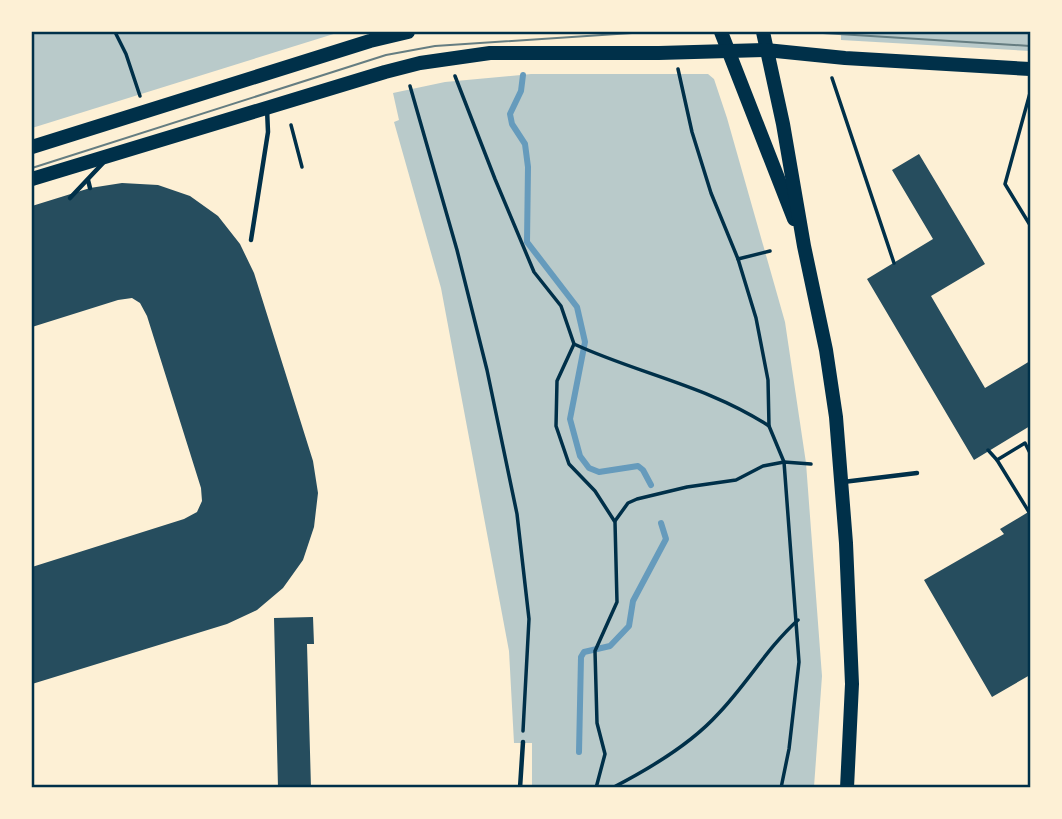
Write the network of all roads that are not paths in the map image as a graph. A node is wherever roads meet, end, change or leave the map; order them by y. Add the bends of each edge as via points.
1 (408, 32) edge
2 (721, 32) edge
3 (763, 32) edge
4 (766, 50) junction
5 (728, 51) junction
6 (1031, 69) edge
7 (267, 109) junction
8 (32, 147) edge
9 (111, 155) junction
10 (32, 179) edge
11 (88, 180) junction
12 (90, 188) dead end
13 (69, 198) dead end
14 (251, 240) dead end
15 (804, 246) junction
16 (916, 473) dead end
17 (842, 482) junction
18 (523, 743) road end
19 (520, 788) edge
20 (847, 788) edge

1 - 8 main road
2 - 5 main road
3 - 4 main road
4 - 5 main road
4 - 6 main road
4 - 15 main road
5 - 7 main road via 490,53 420,63
5 - 15 main road
7 - 9 main road
7 - 14 lane via 268,132
9 - 10 main road
9 - 11 lane
11 - 12 lane
11 - 13 lane
15 - 17 main road via 826,350
16 - 17 lane
17 - 20 main road via 852,684
18 - 19 lane

